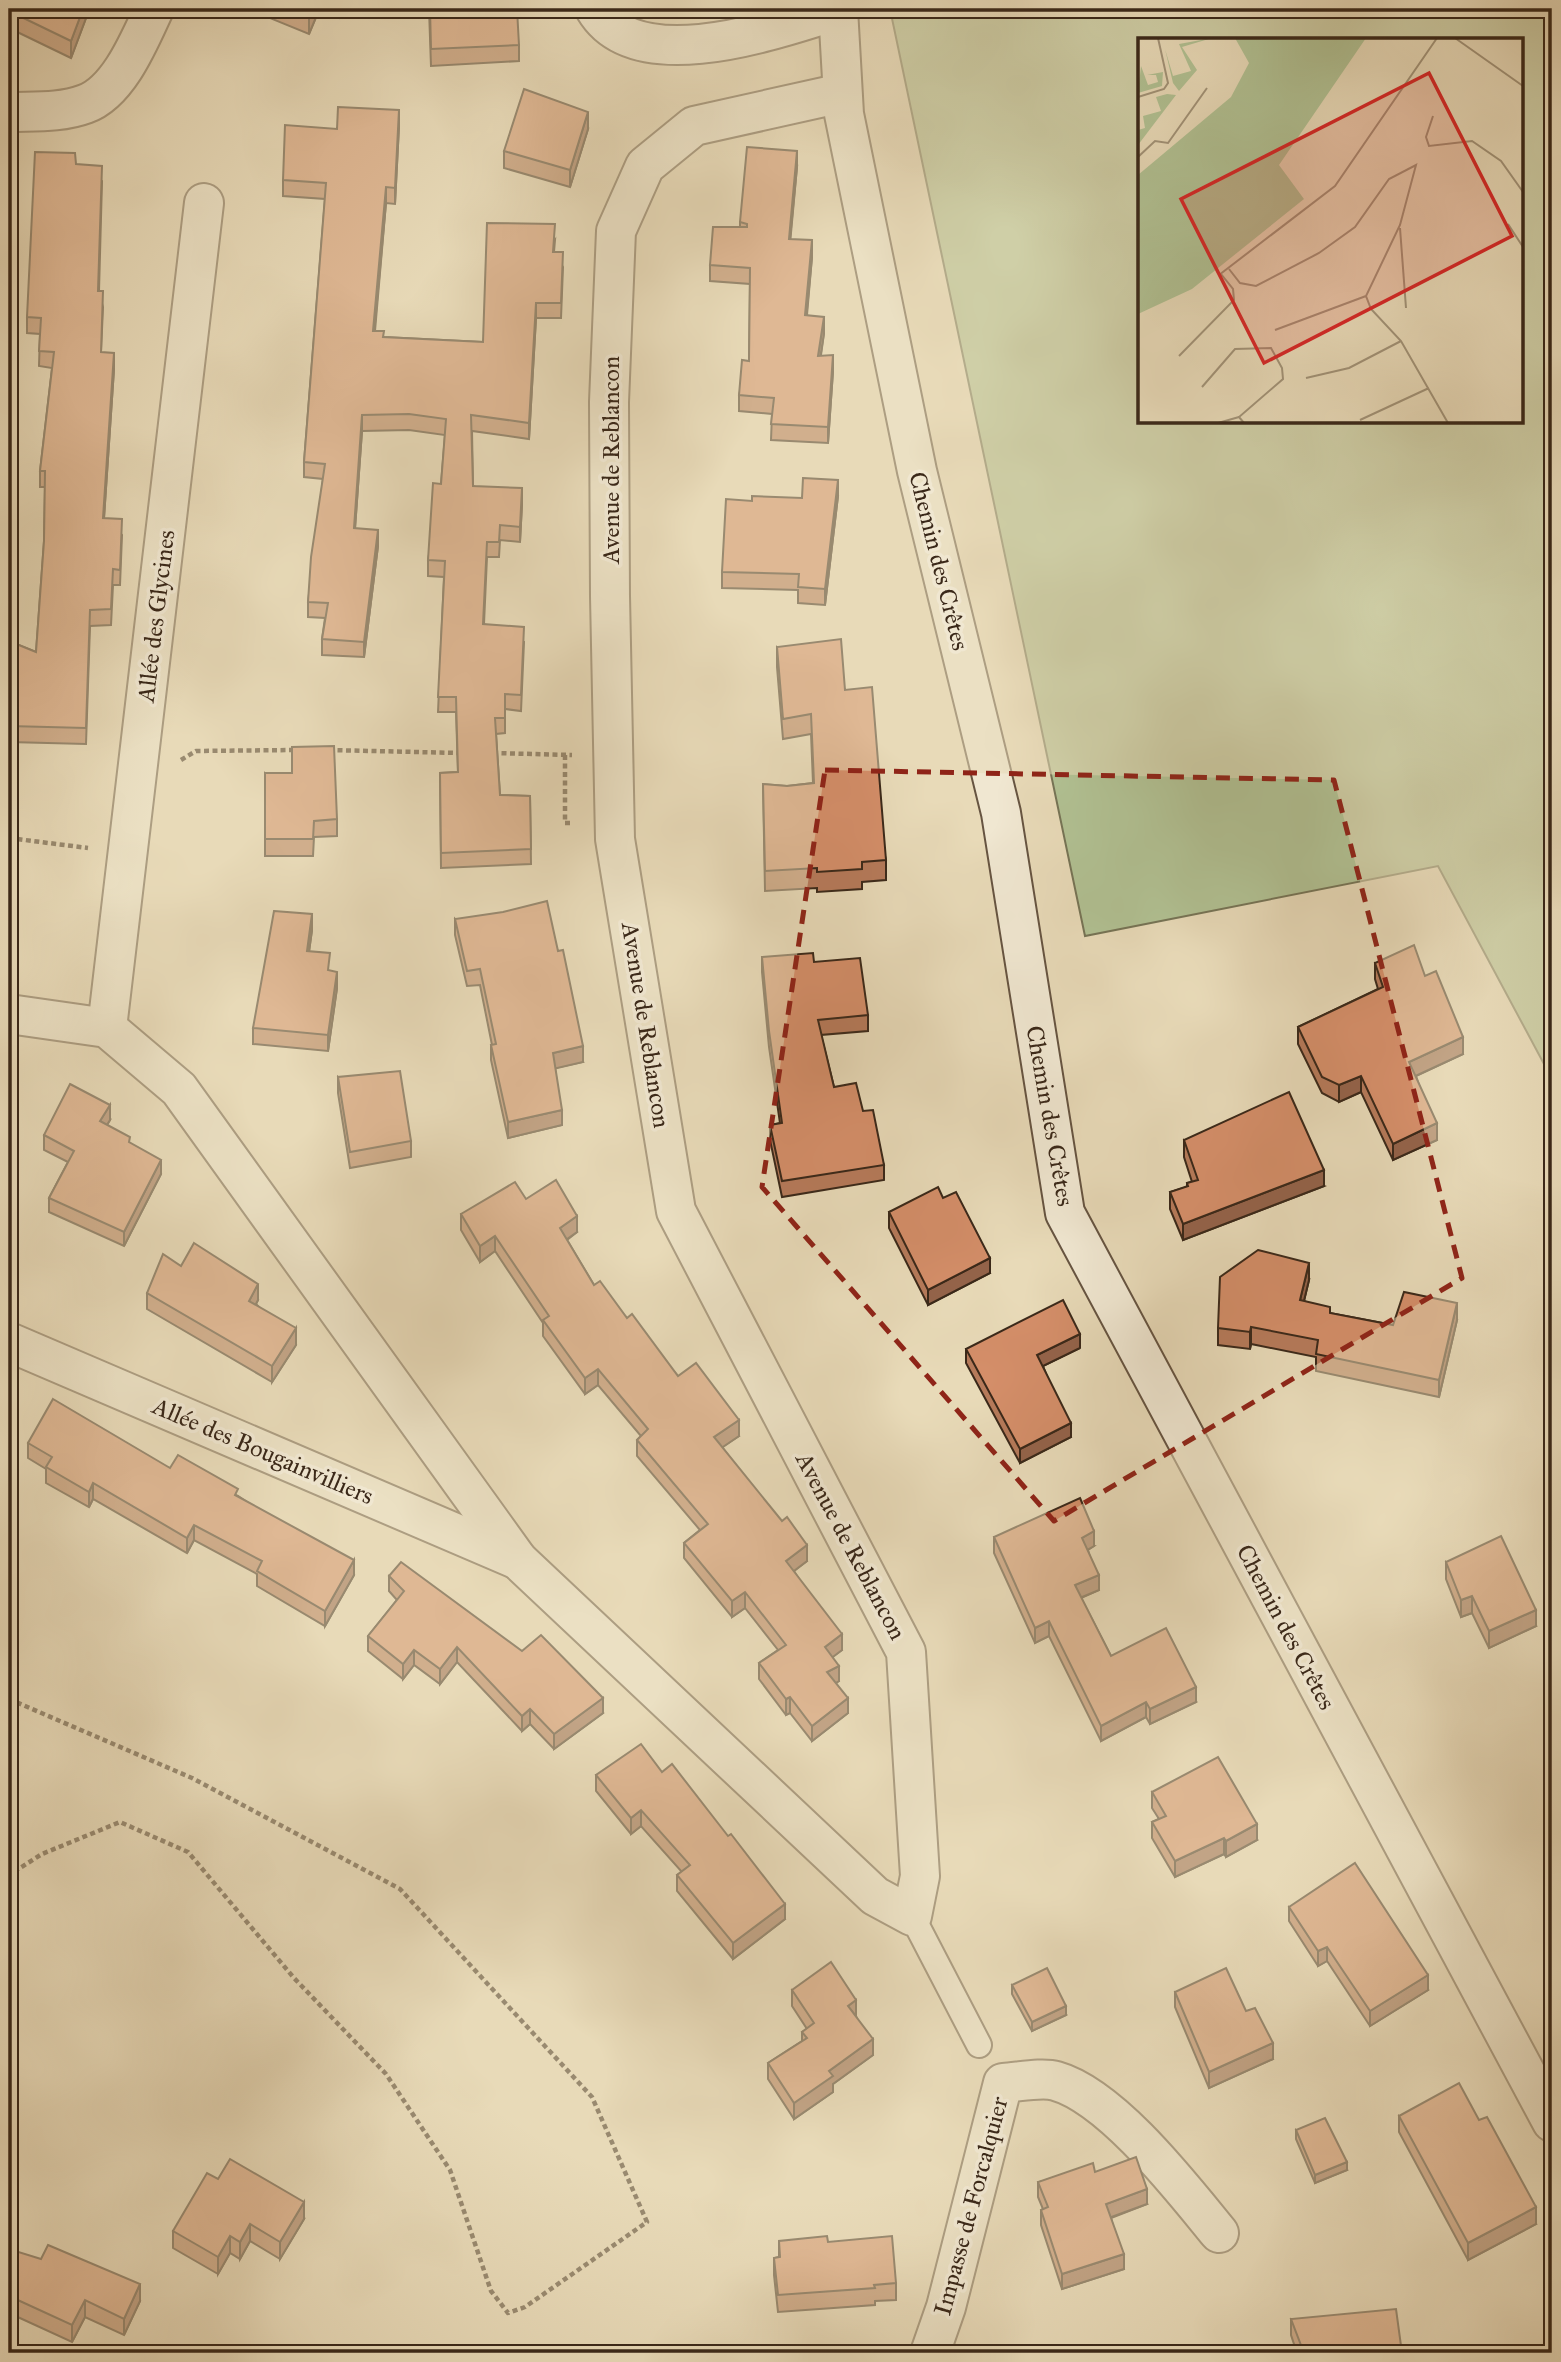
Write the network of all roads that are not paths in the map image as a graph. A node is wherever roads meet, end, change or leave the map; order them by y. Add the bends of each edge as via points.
1 (154, 9) edge
2 (594, 9) edge
3 (838, 9) edge
4 (842, 93) junction
5 (9, 112) edge
6 (204, 203) dead end
7 (9, 1014) edge
8 (107, 1028) junction
9 (9, 1342) edge
10 (518, 1560) junction
11 (912, 1916) junction
12 (979, 2045) dead end
13 (1552, 2122) edge
14 (1219, 2233) dead end
15 (930, 2353) edge

1 - 5 street via 122,73 88,104
2 - 3 street via 628,38 676,44 752,37
3 - 4 street, Chemin des Crêtes
4 - 11 street, Avenue de Reblancon via 694,126 645,166 616,231 610,402 615,839 676,1211 906,1652 920,1876
4 - 13 street, Chemin des Crêtes via 917,471 1000,813 1065,1213
6 - 8 street, Allée des Glycines
7 - 8 street
8 - 10 street via 179,1088
9 - 10 street, Allée des Bougainvilliers
10 - 11 street via 875,1896
11 - 12 lane
14 - 15 street, Impasse de Forcalquier via 1148,2149 1087,2095 1055,2080 1003,2083

